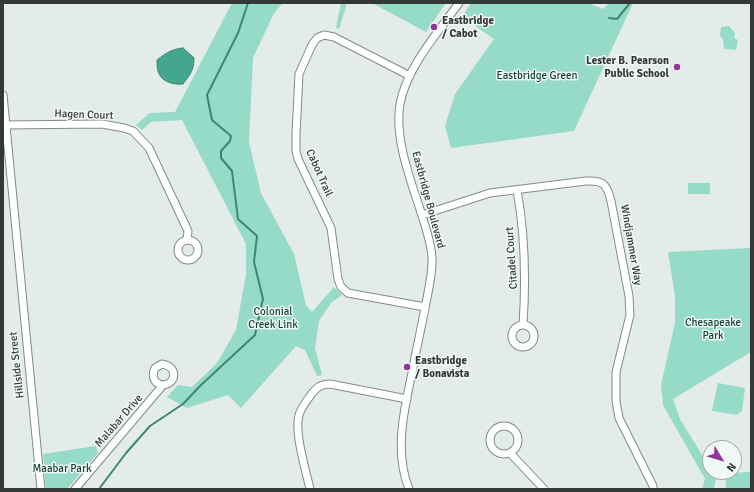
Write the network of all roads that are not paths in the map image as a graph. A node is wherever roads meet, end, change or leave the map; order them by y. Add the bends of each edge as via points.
1 (459, 3) edge
2 (410, 76) junction
3 (3, 95) edge
4 (4, 125) edge
5 (517, 190) junction
6 (422, 215) junction
7 (187, 240) dead end
8 (425, 307) junction
9 (523, 325) dead end
10 (163, 385) dead end
11 (406, 399) junction
12 (510, 453) junction
13 (41, 489) edge
14 (75, 489) edge
15 (310, 489) edge
16 (409, 489) edge
17 (544, 489) edge
18 (654, 489) edge

1 - 2 street, Eastbridge Boulevard
2 - 6 street, Eastbridge Boulevard via 400,105 399,134
2 - 8 street, Cabot Trail via 334,37 324,35 317,38 299,74 296,151 331,228 341,287 348,293
3 - 4 street, Hillside Street
4 - 7 street, Hagen Court via 102,124 133,131 149,148 188,231
4 - 13 street, Hillside Street
5 - 6 street, Windjammer Way via 490,193
5 - 9 street, Citadel Court via 524,258
5 - 18 street, Windjammer Way via 594,181 606,186 629,296 630,315 616,372 616,400 619,418
6 - 8 street, Eastbridge Boulevard via 432,257
8 - 11 street, Eastbridge Boulevard
10 - 14 street, Malabar Drive
11 - 15 street via 330,384 323,384 317,388 299,415 298,426
11 - 16 street, Eastbridge Boulevard via 401,446 402,464
12 - 12 street via 517,445 515,433 508,427 496,428 490,439 492,448 499,454
12 - 17 street

